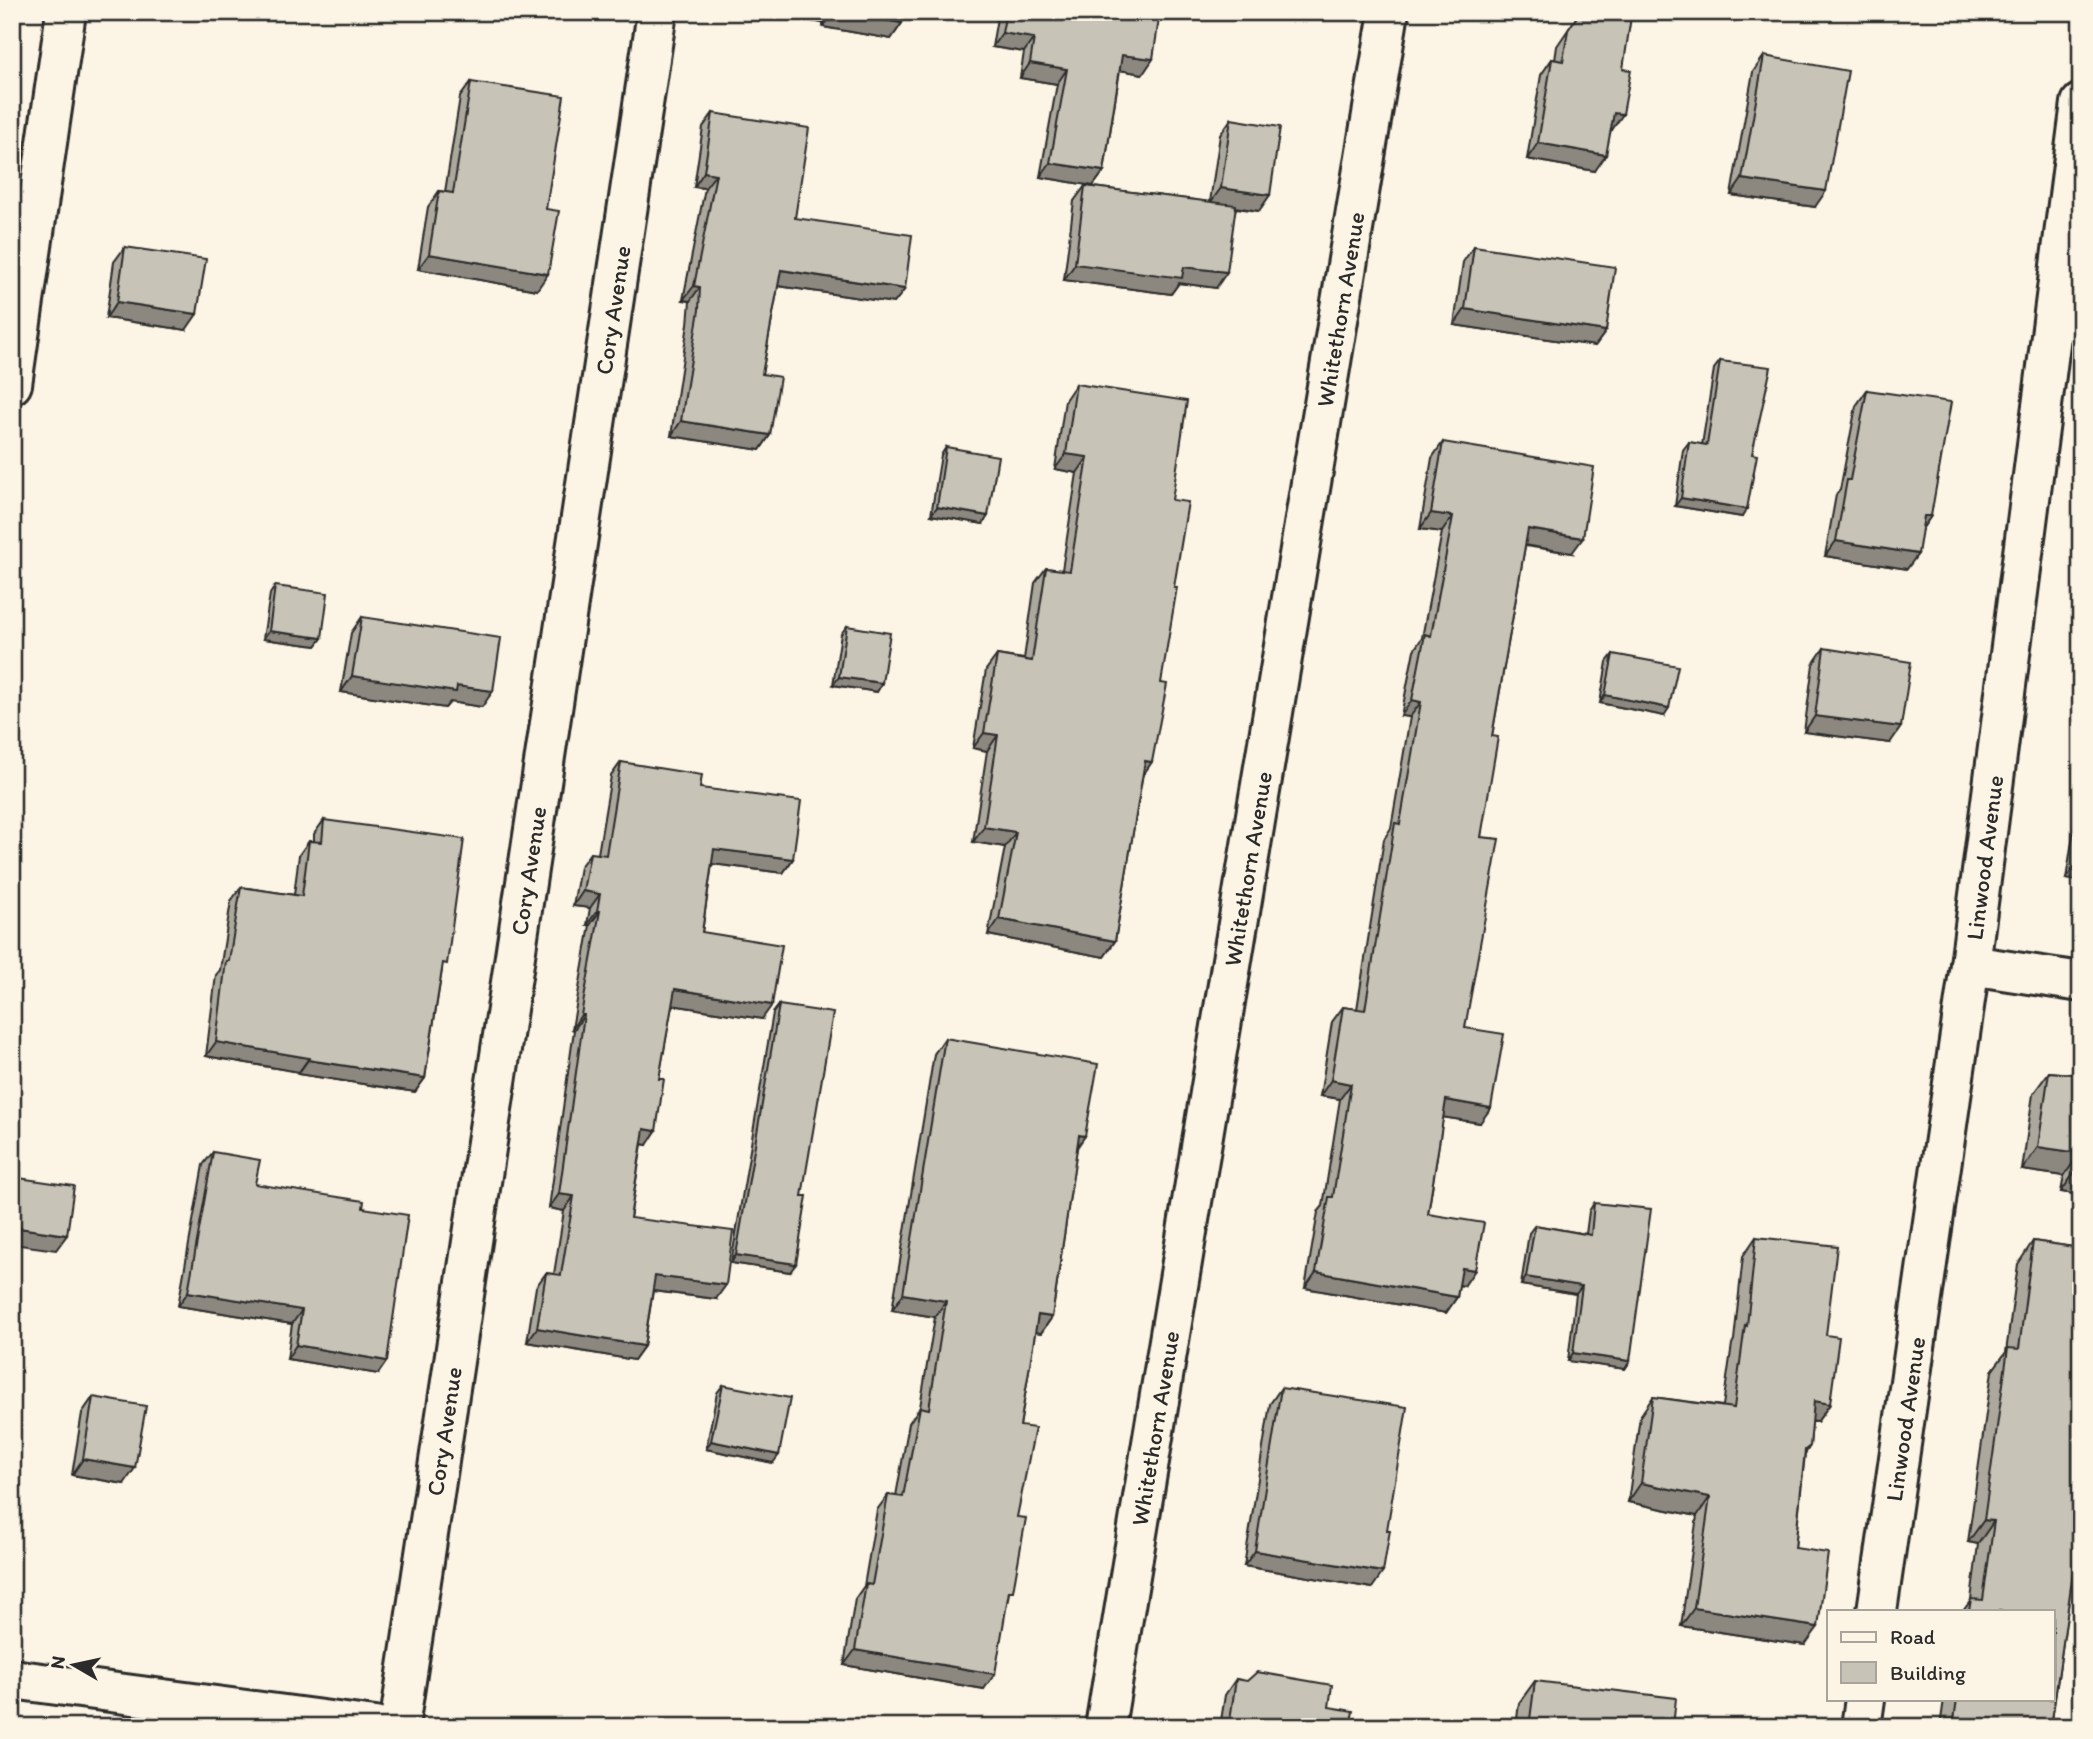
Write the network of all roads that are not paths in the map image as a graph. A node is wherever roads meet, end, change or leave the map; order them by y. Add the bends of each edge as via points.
1 (66, 12) edge
2 (657, 12) edge
3 (1389, 12) edge
4 (2081, 103) edge
5 (12, 384) edge
6 (1970, 965) junction
7 (2081, 982) edge
8 (1877, 1610) edge
9 (12, 1679) edge
10 (1865, 1700) edge
11 (375, 1727) edge
12 (398, 1727) edge
13 (1105, 1727) edge
14 (1861, 1727) edge

1 - 5 street
2 - 12 street, Cory Avenue
3 - 13 street, Whitethorn Avenue
4 - 6 street, Linwood Avenue
6 - 7 street
6 - 8 street, Linwood Avenue
9 - 11 street
10 - 14 street

